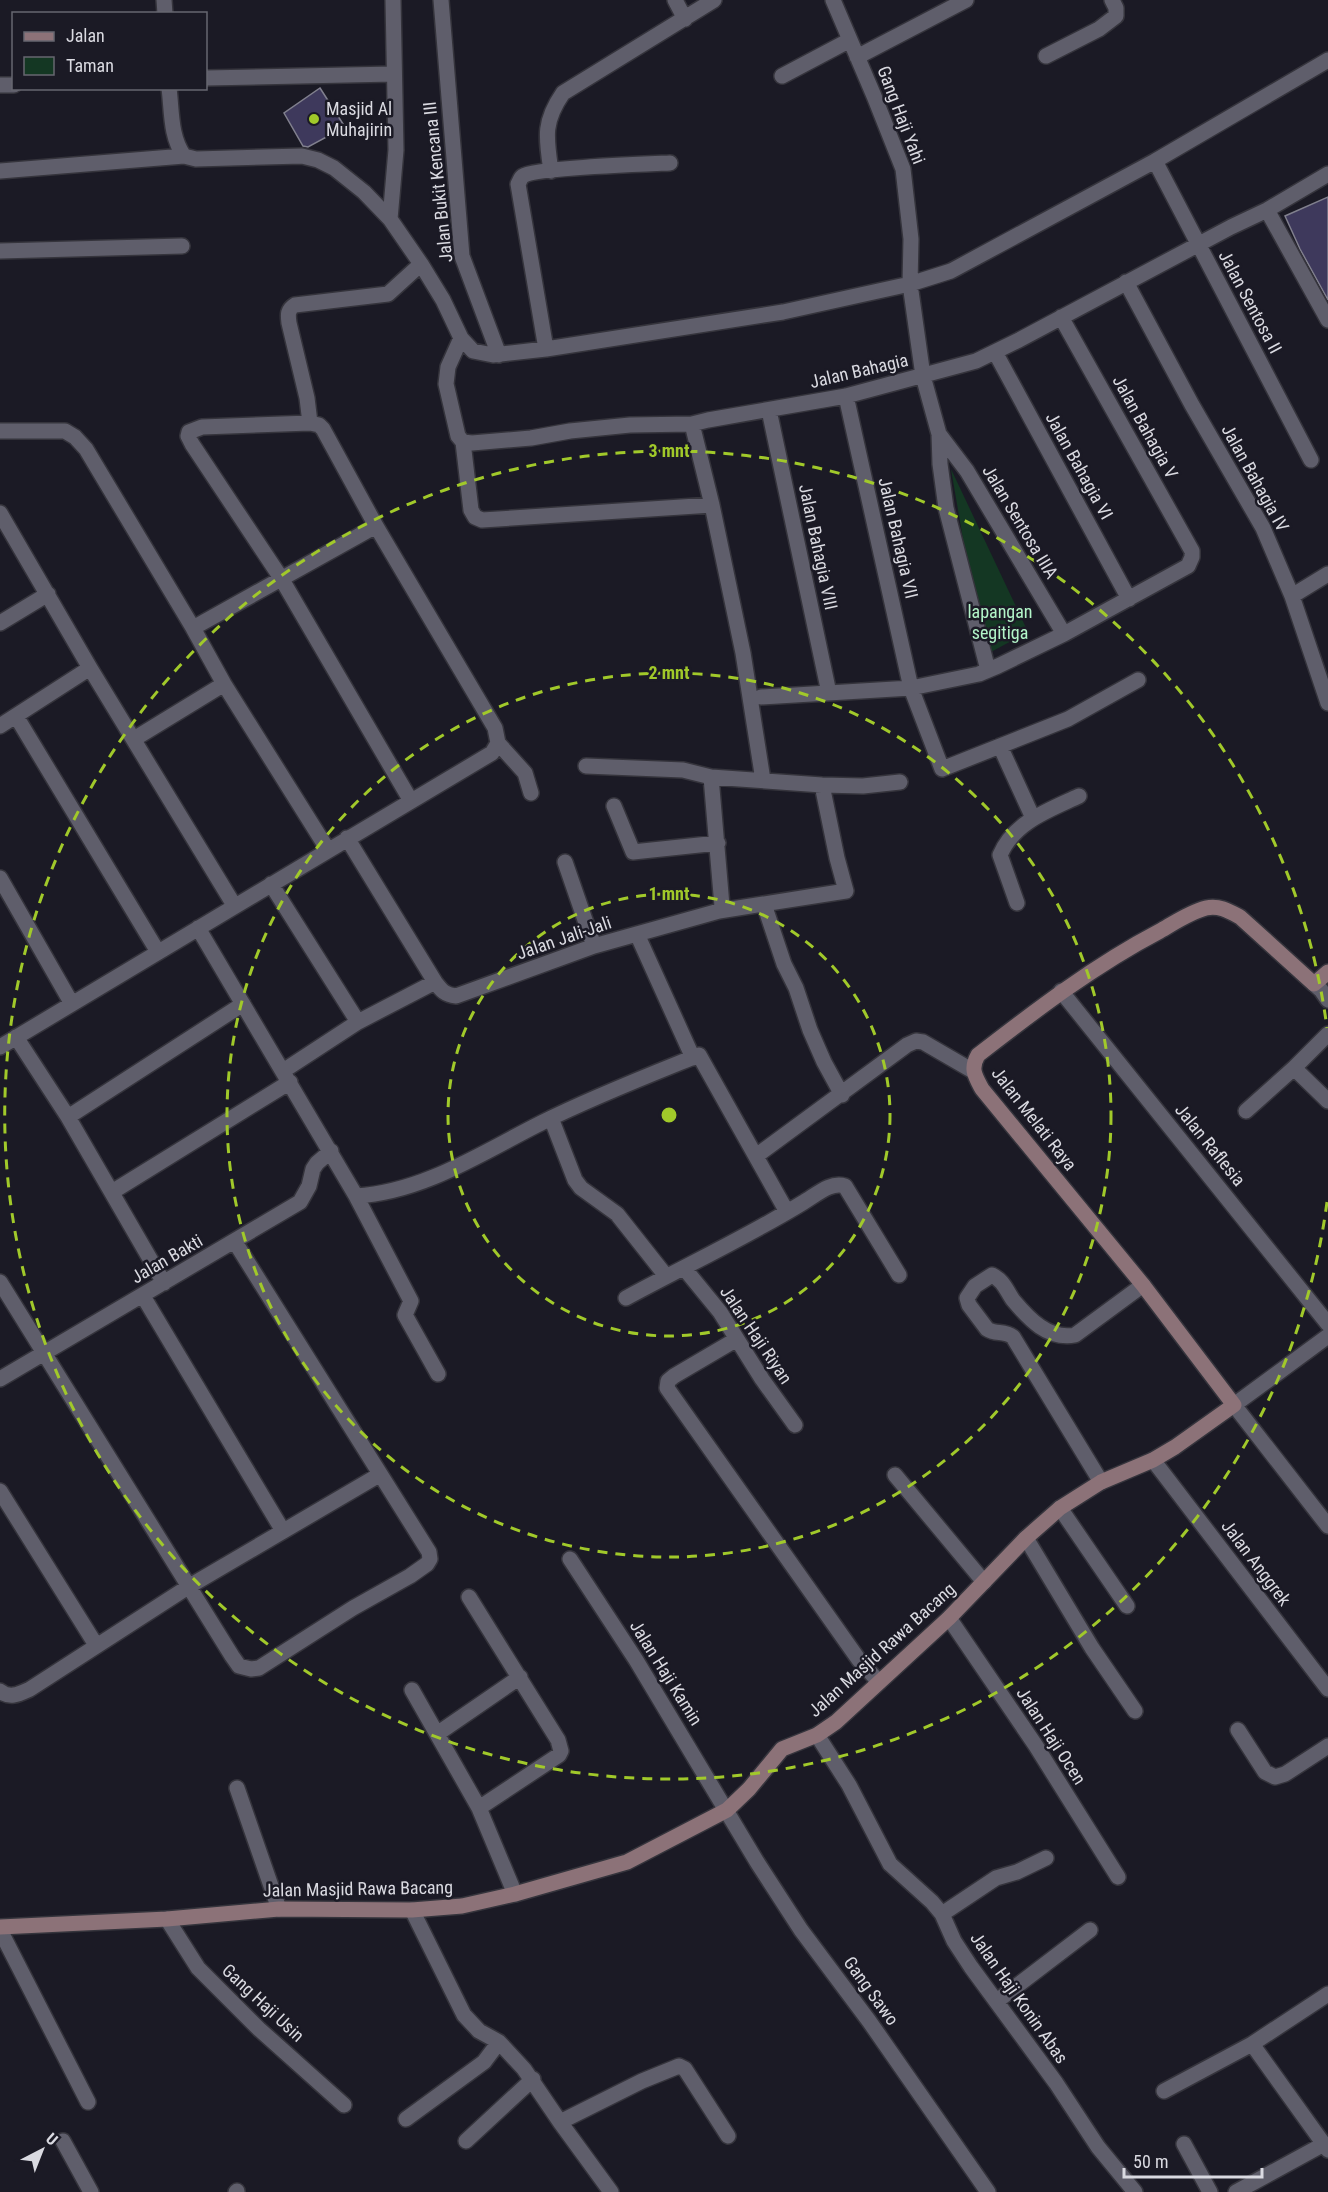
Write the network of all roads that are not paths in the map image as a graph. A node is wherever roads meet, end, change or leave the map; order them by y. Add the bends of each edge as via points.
1 (393, 0) edge
2 (441, 0) edge
3 (675, 0) edge
4 (714, 0) edge
5 (833, 0) edge
6 (966, 0) edge
7 (1112, 0) edge
8 (685, 19) junction
9 (850, 40) junction
10 (1046, 56) dead end
11 (858, 57) junction
12 (1328, 60) edge
13 (393, 74) junction
14 (782, 76) dead end
15 (207, 78) edge
16 (170, 90) edge
17 (184, 156) junction
18 (1155, 161) junction
19 (670, 163) dead end
20 (0, 171) edge
21 (551, 171) junction
22 (1328, 174) edge
23 (1267, 210) junction
24 (390, 219) junction
25 (1198, 244) junction
26 (182, 246) dead end
27 (0, 251) edge
28 (421, 264) junction
29 (1126, 282) junction
30 (910, 284) junction
31 (1061, 317) junction
32 (1328, 320) edge
33 (461, 338) junction
34 (546, 349) junction
35 (994, 352) junction
36 (499, 355) junction
37 (923, 376) junction
38 (846, 396) junction
39 (769, 410) junction
40 (310, 423) junction
41 (692, 424) junction
42 (0, 431) edge
43 (939, 434) junction
44 (463, 442) junction
45 (1311, 460) dead end
46 (712, 505) junction
47 (2, 521) edge
48 (376, 526) junction
49 (1328, 574) edge
50 (281, 578) junction
51 (48, 594) junction
52 (1292, 596) junction
53 (1129, 598) junction
54 (0, 623) edge
55 (193, 628) junction
56 (1064, 634) junction
57 (90, 669) junction
58 (988, 670) junction
59 (1138, 680) dead end
60 (224, 684) junction
61 (911, 688) junction
62 (829, 693) junction
63 (762, 697) dead end
64 (1328, 703) edge
65 (16, 716) junction
66 (0, 726) edge
67 (134, 738) junction
68 (498, 743) junction
69 (1000, 746) junction
70 (586, 766) dead end
71 (711, 777) junction
72 (763, 780) junction
73 (900, 782) dead end
74 (822, 785) junction
75 (531, 793) dead end
76 (1079, 796) dead end
77 (411, 801) junction
78 (614, 806) dead end
79 (1032, 818) junction
80 (347, 838) junction
81 (718, 843) junction
82 (328, 850) junction
83 (565, 862) dead end
84 (0, 878) edge
85 (271, 884) junction
86 (1017, 903) dead end
87 (764, 904) junction
88 (234, 905) junction
89 (719, 910) junction
90 (198, 928) junction
91 (637, 934) junction
92 (594, 946) junction
93 (158, 952) junction
94 (1328, 972) edge
95 (435, 982) junction
96 (1314, 984) junction
97 (1061, 991) junction
98 (1328, 1000) edge
99 (72, 1004) junction
100 (243, 1004) junction
101 (358, 1023) junction
102 (1328, 1034) edge
103 (16, 1037) junction
104 (0, 1047) edge
105 (693, 1058) junction
106 (1294, 1068) junction
107 (973, 1071) junction
108 (286, 1077) junction
109 (842, 1095) junction
110 (1328, 1101) edge
111 (1246, 1111) dead end
112 (68, 1117) junction
113 (551, 1118) junction
114 (331, 1151) junction
115 (756, 1156) junction
116 (112, 1192) junction
117 (356, 1196) junction
118 (787, 1212) junction
119 (235, 1242) junction
120 (684, 1268) junction
121 (899, 1275) dead end
122 (666, 1276) junction
123 (0, 1282) edge
124 (164, 1283) junction
125 (1143, 1285) junction
126 (143, 1296) junction
127 (626, 1298) dead end
128 (1328, 1324) edge
129 (1328, 1336) edge
130 (737, 1339) junction
131 (43, 1354) junction
132 (438, 1374) dead end
133 (0, 1379) edge
134 (1234, 1405) junction
135 (795, 1425) dead end
136 (1153, 1460) junction
137 (379, 1475) junction
138 (895, 1475) dead end
139 (1101, 1482) junction
140 (0, 1491) edge
141 (1060, 1508) junction
142 (1328, 1526) edge
143 (283, 1531) junction
144 (1026, 1538) junction
145 (570, 1558) dead end
146 (984, 1582) junction
147 (188, 1587) junction
148 (469, 1597) dead end
149 (1127, 1606) dead end
150 (949, 1618) junction
151 (96, 1645) junction
152 (520, 1677) junction
153 (879, 1682) junction
154 (1328, 1689) edge
155 (412, 1690) dead end
156 (0, 1691) edge
157 (1135, 1711) dead end
158 (1238, 1730) dead end
159 (437, 1734) junction
160 (817, 1736) junction
161 (1328, 1746) edge
162 (237, 1788) dead end
163 (479, 1808) junction
164 (727, 1810) junction
165 (1046, 1858) dead end
166 (1118, 1877) dead end
167 (515, 1894) junction
168 (279, 1909) junction
169 (412, 1910) junction
170 (942, 1914) junction
171 (167, 1918) junction
172 (0, 1929) edge
173 (1090, 1930) dead end
174 (1328, 1994) edge
175 (997, 2001) junction
176 (499, 2042) junction
177 (1252, 2044) junction
178 (533, 2079) junction
179 (1164, 2091) dead end
180 (88, 2102) dead end
181 (344, 2105) dead end
182 (406, 2119) dead end
183 (560, 2122) junction
184 (728, 2136) dead end
185 (63, 2141) dead end
186 (466, 2141) dead end
187 (1184, 2144) dead end
188 (1326, 2147) edge
189 (91, 2192) edge
190 (611, 2192) edge
191 (988, 2192) edge
192 (1136, 2192) edge
193 (1210, 2192) edge
194 (1236, 2192) edge

1 - 13 street
2 - 36 street, Jalan Bukit Kencana III via 462,256
3 - 8 street
4 - 8 street
5 - 9 street, Gang Haji Yahi
6 - 11 street
7 - 10 street via 1116,16
8 - 21 street via 563,93 548,122
9 - 11 street, Gang Haji Yahi
9 - 14 street
11 - 30 street, Gang Haji Yahi via 903,169 911,239
12 - 18 street
13 - 15 street
13 - 24 street via 396,150
16 - 17 street via 174,136
17 - 20 street
17 - 24 street via 318,160 364,192
18 - 25 street, Jalan Sentosa II
18 - 30 street via 951,272
19 - 21 street
21 - 34 street via 525,175 519,184
22 - 23 street, Jalan Bahagia
23 - 25 street, Jalan Bahagia
23 - 32 street
24 - 28 street
25 - 29 street, Jalan Bahagia
25 - 45 street, Jalan Sentosa II
26 - 27 street
28 - 33 street
28 - 40 street via 388,294 295,305 290,309 289,324
29 - 31 street, Jalan Bahagia
29 - 52 street, Jalan Bahagia IV via 1263,528
30 - 34 street via 783,312
30 - 37 street, Gang Haji Yahi
31 - 35 street, Jalan Bahagia
31 - 53 street, Jalan Bahagia V via 1189,544 1192,557 1188,566
33 - 36 street via 473,351
33 - 44 street via 448,367 446,384 458,436
34 - 36 street
35 - 37 street, Jalan Bahagia
35 - 53 street, Jalan Bahagia VI
37 - 38 street, Jalan Bahagia
37 - 43 street, Gang Haji Yahi
38 - 39 street, Jalan Bahagia
38 - 61 street, Jalan Bahagia VII
39 - 41 street, Jalan Bahagia
39 - 62 street, Jalan Bahagia VIII
40 - 48 street via 323,429
40 - 50 street via 202,427 188,436
41 - 44 street, Jalan Bahagia via 630,425
41 - 46 street
42 - 55 street via 65,431 75,437 86,449
43 - 56 street, Jalan Sentosa IIIA via 967,471
43 - 58 street via 946,508
44 - 46 street via 471,510 482,520
46 - 72 street via 743,653
47 - 51 street
48 - 50 street
48 - 68 street via 495,728
49 - 52 street
50 - 55 street
50 - 77 street
51 - 54 street
51 - 57 street
52 - 64 street, Jalan Bahagia IV
53 - 56 street
55 - 60 street
56 - 58 street
57 - 65 street
57 - 67 street
58 - 61 street
59 - 69 street via 1068,719
60 - 67 street
60 - 82 street
61 - 62 street
61 - 69 street, Jalan Bahagia VII via 942,770
62 - 63 street
65 - 66 street
65 - 93 street
67 - 88 street
68 - 75 street via 525,772
68 - 77 street via 492,753
69 - 79 street
70 - 71 street via 683,770
71 - 72 street
71 - 81 street
72 - 74 street
73 - 74 street
74 - 87 street, Jalan Jali-Jali via 846,891
76 - 79 street
77 - 80 street
78 - 81 street via 633,852
79 - 86 street via 1005,842 1000,855
80 - 82 street
80 - 95 street
81 - 89 street via 722,906
82 - 85 street
83 - 92 street
84 - 99 street
85 - 88 street
85 - 101 street
87 - 89 street, Jalan Jali-Jali
87 - 109 street via 810,1030
88 - 90 street
89 - 91 street, Jalan Jali-Jali
90 - 93 street
90 - 100 street
91 - 92 street, Jalan Jali-Jali
91 - 105 street
92 - 95 street, Jalan Jali-Jali via 456,996 442,992
93 - 99 street
94 - 96 street
95 - 101 street
96 - 97 street, Jalan Melati Raya via 1240,917 1217,907 1204,908 1157,933
96 - 98 street
97 - 107 street, Jalan Melati Raya via 978,1055
97 - 128 street, Jalan Raflesia
99 - 103 street
100 - 108 street
100 - 112 street
101 - 108 street
102 - 106 street
103 - 104 street
103 - 112 street
105 - 113 street
105 - 115 street via 699,1055
106 - 110 street
106 - 111 street
107 - 109 street via 916,1041
107 - 125 street, Jalan Melati Raya via 982,1089
108 - 114 street
108 - 116 street
109 - 115 street
112 - 116 street
113 - 117 street via 450,1170 403,1187
113 - 122 street via 575,1180 617,1214
114 - 117 street
114 - 119 street, Jalan Bakti via 313,1169 300,1202
115 - 118 street
116 - 124 street
117 - 132 street via 411,1301 405,1315
118 - 120 street
118 - 121 street via 828,1187 845,1186
119 - 124 street, Jalan Bakti
119 - 137 street
120 - 122 street
120 - 130 street, Jalan Haji Riyan
122 - 127 street
123 - 131 street
124 - 126 street, Jalan Bakti
125 - 134 street, Jalan Melati Raya
125 - 139 street via 1075,1335 1064,1337 1036,1324 995,1276 988,1276 975,1286 967,1298 991,1332 1005,1332 1013,1337
126 - 131 street, Jalan Bakti
126 - 143 street
129 - 134 street
130 - 135 street, Jalan Haji Riyan
130 - 153 street via 674,1376 667,1388 859,1660
131 - 133 street, Jalan Bakti
131 - 147 street
134 - 136 street, Jalan Masjid Rawa Bacang
134 - 142 street, Jalan Melati Raya
136 - 139 street, Jalan Masjid Rawa Bacang
136 - 154 street, Jalan Anggrek
137 - 143 street
137 - 147 street via 429,1552 427,1564 269,1662 251,1669 239,1666
138 - 146 street
139 - 141 street, Jalan Masjid Rawa Bacang
140 - 151 street
141 - 144 street, Jalan Masjid Rawa Bacang
141 - 149 street
143 - 147 street
144 - 146 street, Jalan Masjid Rawa Bacang
144 - 157 street
145 - 164 street, Jalan Haji Kamin
146 - 150 street, Jalan Masjid Rawa Bacang
147 - 151 street
148 - 152 street
150 - 153 street, Jalan Masjid Rawa Bacang
150 - 166 street, Jalan Haji Ocen
151 - 156 street via 16,1695 6,1696
152 - 159 street
152 - 163 street via 561,1751
153 - 160 street, Jalan Masjid Rawa Bacang
155 - 159 street
158 - 161 street via 1265,1772 1275,1777
159 - 163 street
160 - 164 street, Jalan Masjid Rawa Bacang via 782,1749
160 - 170 street, Jalan Haji Konin Abas via 854,1794 890,1864
162 - 168 street
163 - 167 street
164 - 167 street, Jalan Masjid Rawa Bacang via 627,1862
164 - 191 street, Gang Sawo via 801,1930
165 - 170 street via 996,1878
167 - 169 street, Jalan Masjid Rawa Bacang via 462,1906
168 - 169 street, Jalan Masjid Rawa Bacang
168 - 171 street, Jalan Masjid Rawa Bacang
169 - 176 street via 464,2015 479,2031
170 - 175 street, Jalan Haji Konin Abas via 970,1967
171 - 172 street, Jalan Masjid Rawa Bacang
171 - 181 street, Gang Haji Usin via 198,1968
172 - 180 street
173 - 175 street
174 - 177 street
175 - 192 street, Jalan Haji Konin Abas via 1098,2148
176 - 178 street
176 - 182 street via 484,2062
177 - 179 street
177 - 188 street
178 - 183 street
178 - 186 street
183 - 184 street via 679,2066 685,2068
183 - 190 street
185 - 189 street
187 - 193 street
188 - 194 street

